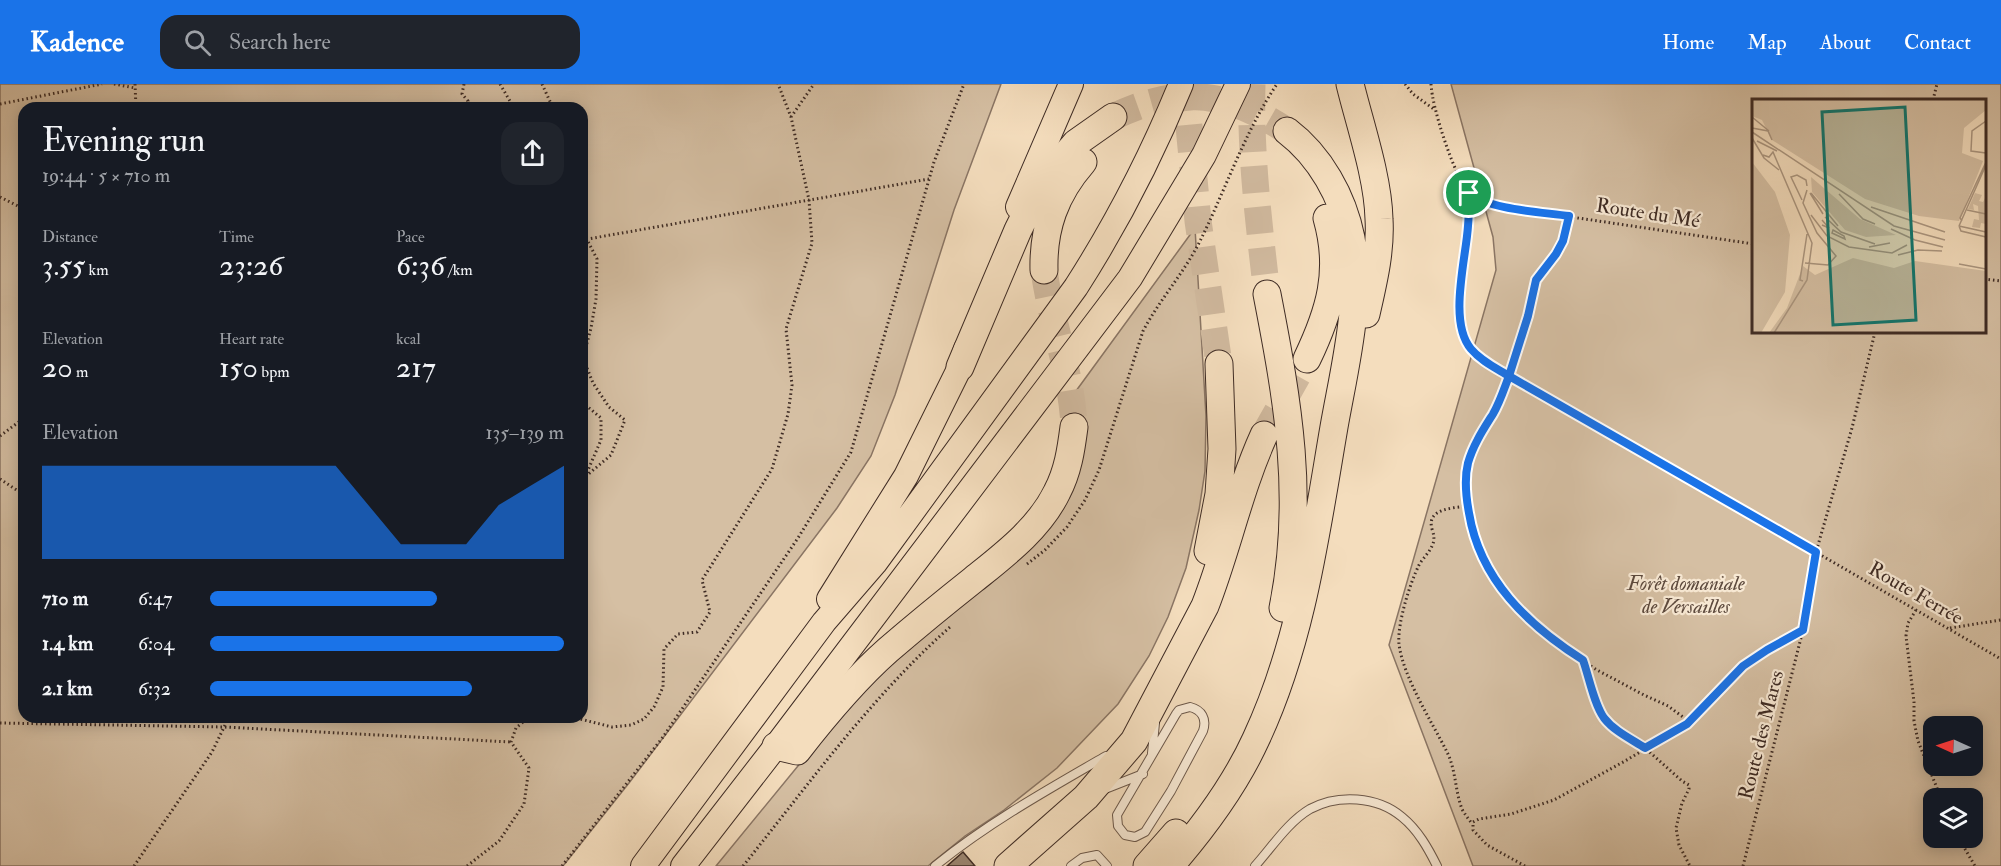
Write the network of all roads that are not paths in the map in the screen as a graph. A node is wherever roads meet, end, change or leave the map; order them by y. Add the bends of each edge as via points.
1 (1071, 84) edge
2 (1181, 84) tunnel mouth
3 (1238, 84) edge
4 (1350, 84) edge
5 (1044, 270) tunnel mouth
6 (1267, 294) tunnel mouth
7 (1307, 359) tunnel mouth
8 (1219, 364) tunnel mouth
9 (960, 367) junction
10 (1074, 427) tunnel mouth
11 (1264, 435) tunnel mouth
12 (1318, 520) junction
13 (824, 622) junction
14 (1160, 693) junction
15 (776, 746) junction
16 (1143, 748) junction
17 (1143, 774) junction
18 (1086, 797) junction
19 (643, 866) edge
20 (683, 866) edge
21 (935, 866) edge
22 (1008, 866) edge
23 (1071, 866) edge
24 (1107, 866) edge
25 (1147, 866) edge
26 (1170, 866) edge
27 (1255, 866) edge
28 (1437, 866) edge

1 - 9 highway via 1007,234
2 - 13 highway via 1129,197 1076,287 875,562
3 - 15 highway via 1204,154 1130,278
4 - 12 highway via 1377,196 1379,237 1342,426
5 - 9 highway via 1046,233 1058,195 1114,127 1076,143 1036,194
6 - 25 highway via 1288,409 1294,485 1291,557 1279,628 1234,745 1213,783
7 - 12 highway via 1331,294 1332,242 1318,196 1282,138 1297,138 1318,163 1340,200 1353,259 1350,331
8 - 14 highway via 1219,494 1193,608
9 - 13 highway via 906,476 829,596
10 - 15 highway via 1065,476 1028,532 861,675 797,751
11 - 14 highway via 1205,606
12 - 26 highway via 1292,642 1270,706 1224,796
13 - 19 highway
14 - 16 highway
15 - 20 highway
16 - 17 lane
16 - 17 lane via 1179,710 1190,707 1205,720 1182,771 1145,832 1130,837 1118,826 1118,815
16 - 18 highway
16 - 21 lane via 1018,806
17 - 18 lane
18 - 22 highway
23 - 24 lane via 1082,858 1097,855
27 - 28 lane via 1310,810 1325,803 1358,799 1390,808 1403,817

